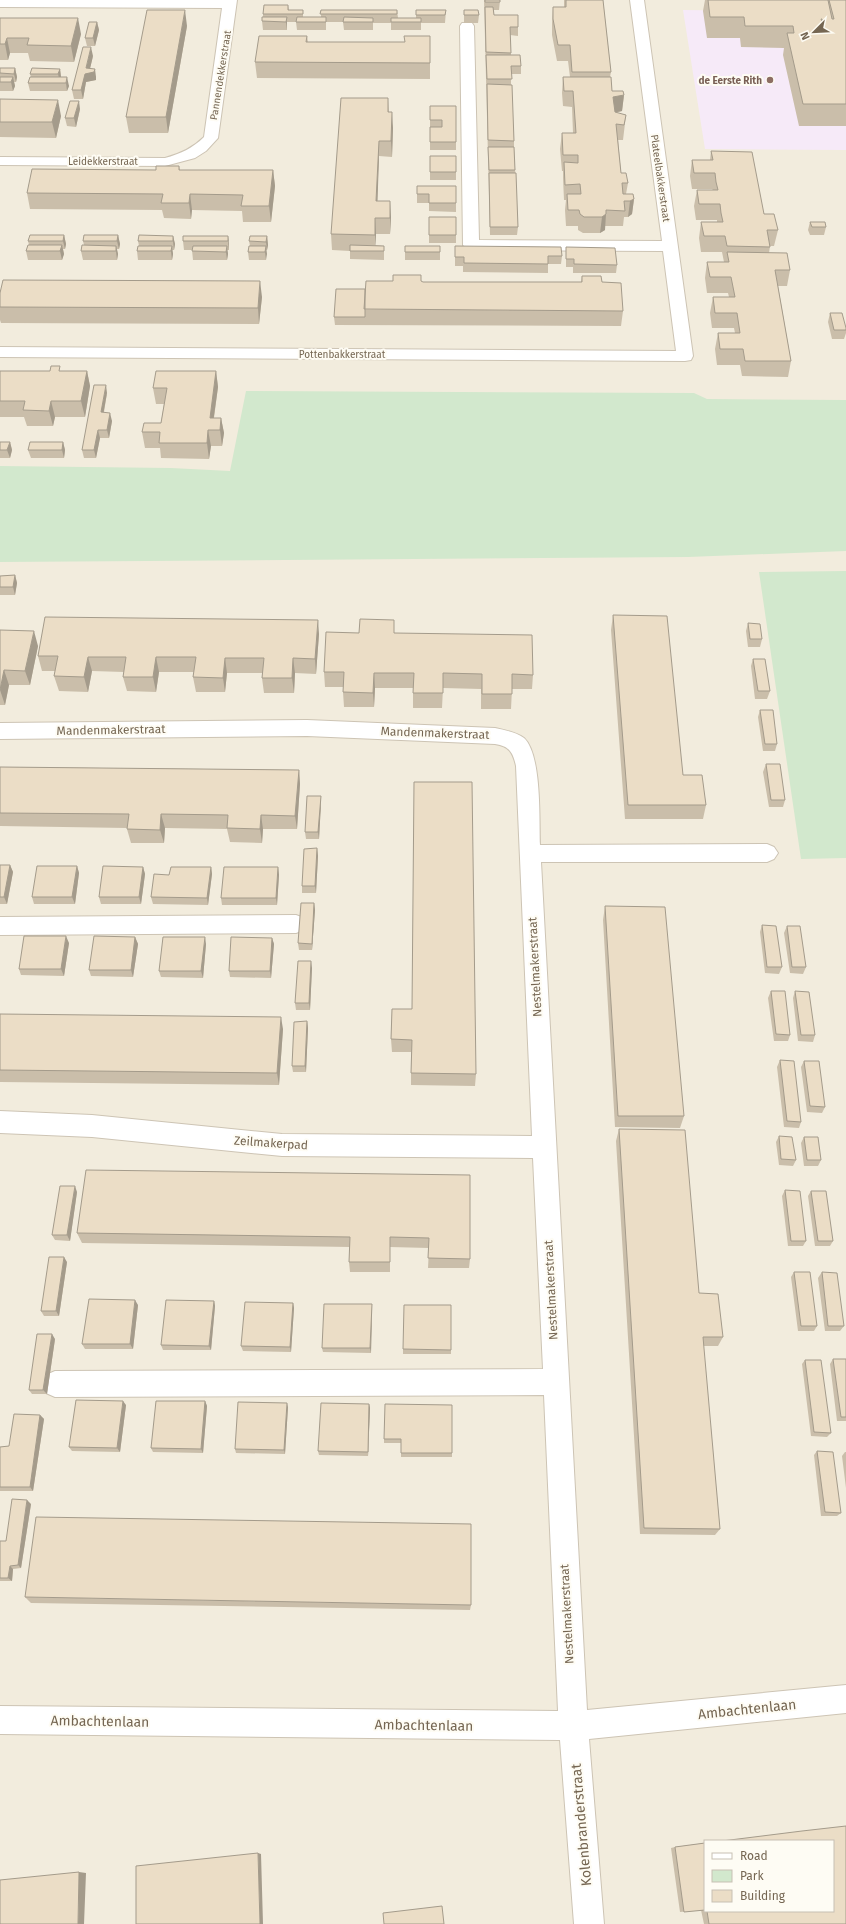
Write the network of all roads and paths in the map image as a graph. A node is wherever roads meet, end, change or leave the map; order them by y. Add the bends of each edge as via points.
1 (637, 0) edge
2 (230, 2) edge
3 (0, 3) edge
4 (467, 26) edge
5 (203, 147) joint
6 (1, 164) edge
7 (670, 246) junction
8 (0, 352) edge
9 (685, 356) joint
10 (0, 731) edge
11 (767, 853) dead end
12 (530, 854) junction
13 (296, 924) dead end
14 (0, 926) edge
15 (0, 1122) edge
16 (543, 1147) junction
17 (555, 1382) junction
18 (55, 1384) dead end
19 (846, 1699) edge
20 (0, 1720) edge
21 (573, 1726) junction
22 (589, 1924) edge

1 - 7 street, Plateelbakkerstraat
2 - 3 street
2 - 5 street, Pannendekkerstraat via 211,138
4 - 7 street via 471,245
5 - 6 street, Leidekkerstraat via 185,158 165,162
7 - 9 street, Plateelbakkerstraat
8 - 9 street, Pottenbakkerstraat
10 - 12 street, Mandenmakerstraat via 307,728 488,735 508,738 519,745 524,755
11 - 12 street
12 - 16 street, Nestelmakerstraat
13 - 14 street
15 - 16 street, Zeilmakerpad via 92,1126 282,1145
16 - 17 street, Nestelmakerstraat
17 - 18 street
17 - 21 street, Nestelmakerstraat
19 - 21 street, Ambachtenlaan
20 - 21 street, Ambachtenlaan
21 - 22 street, Kolenbranderstraat

